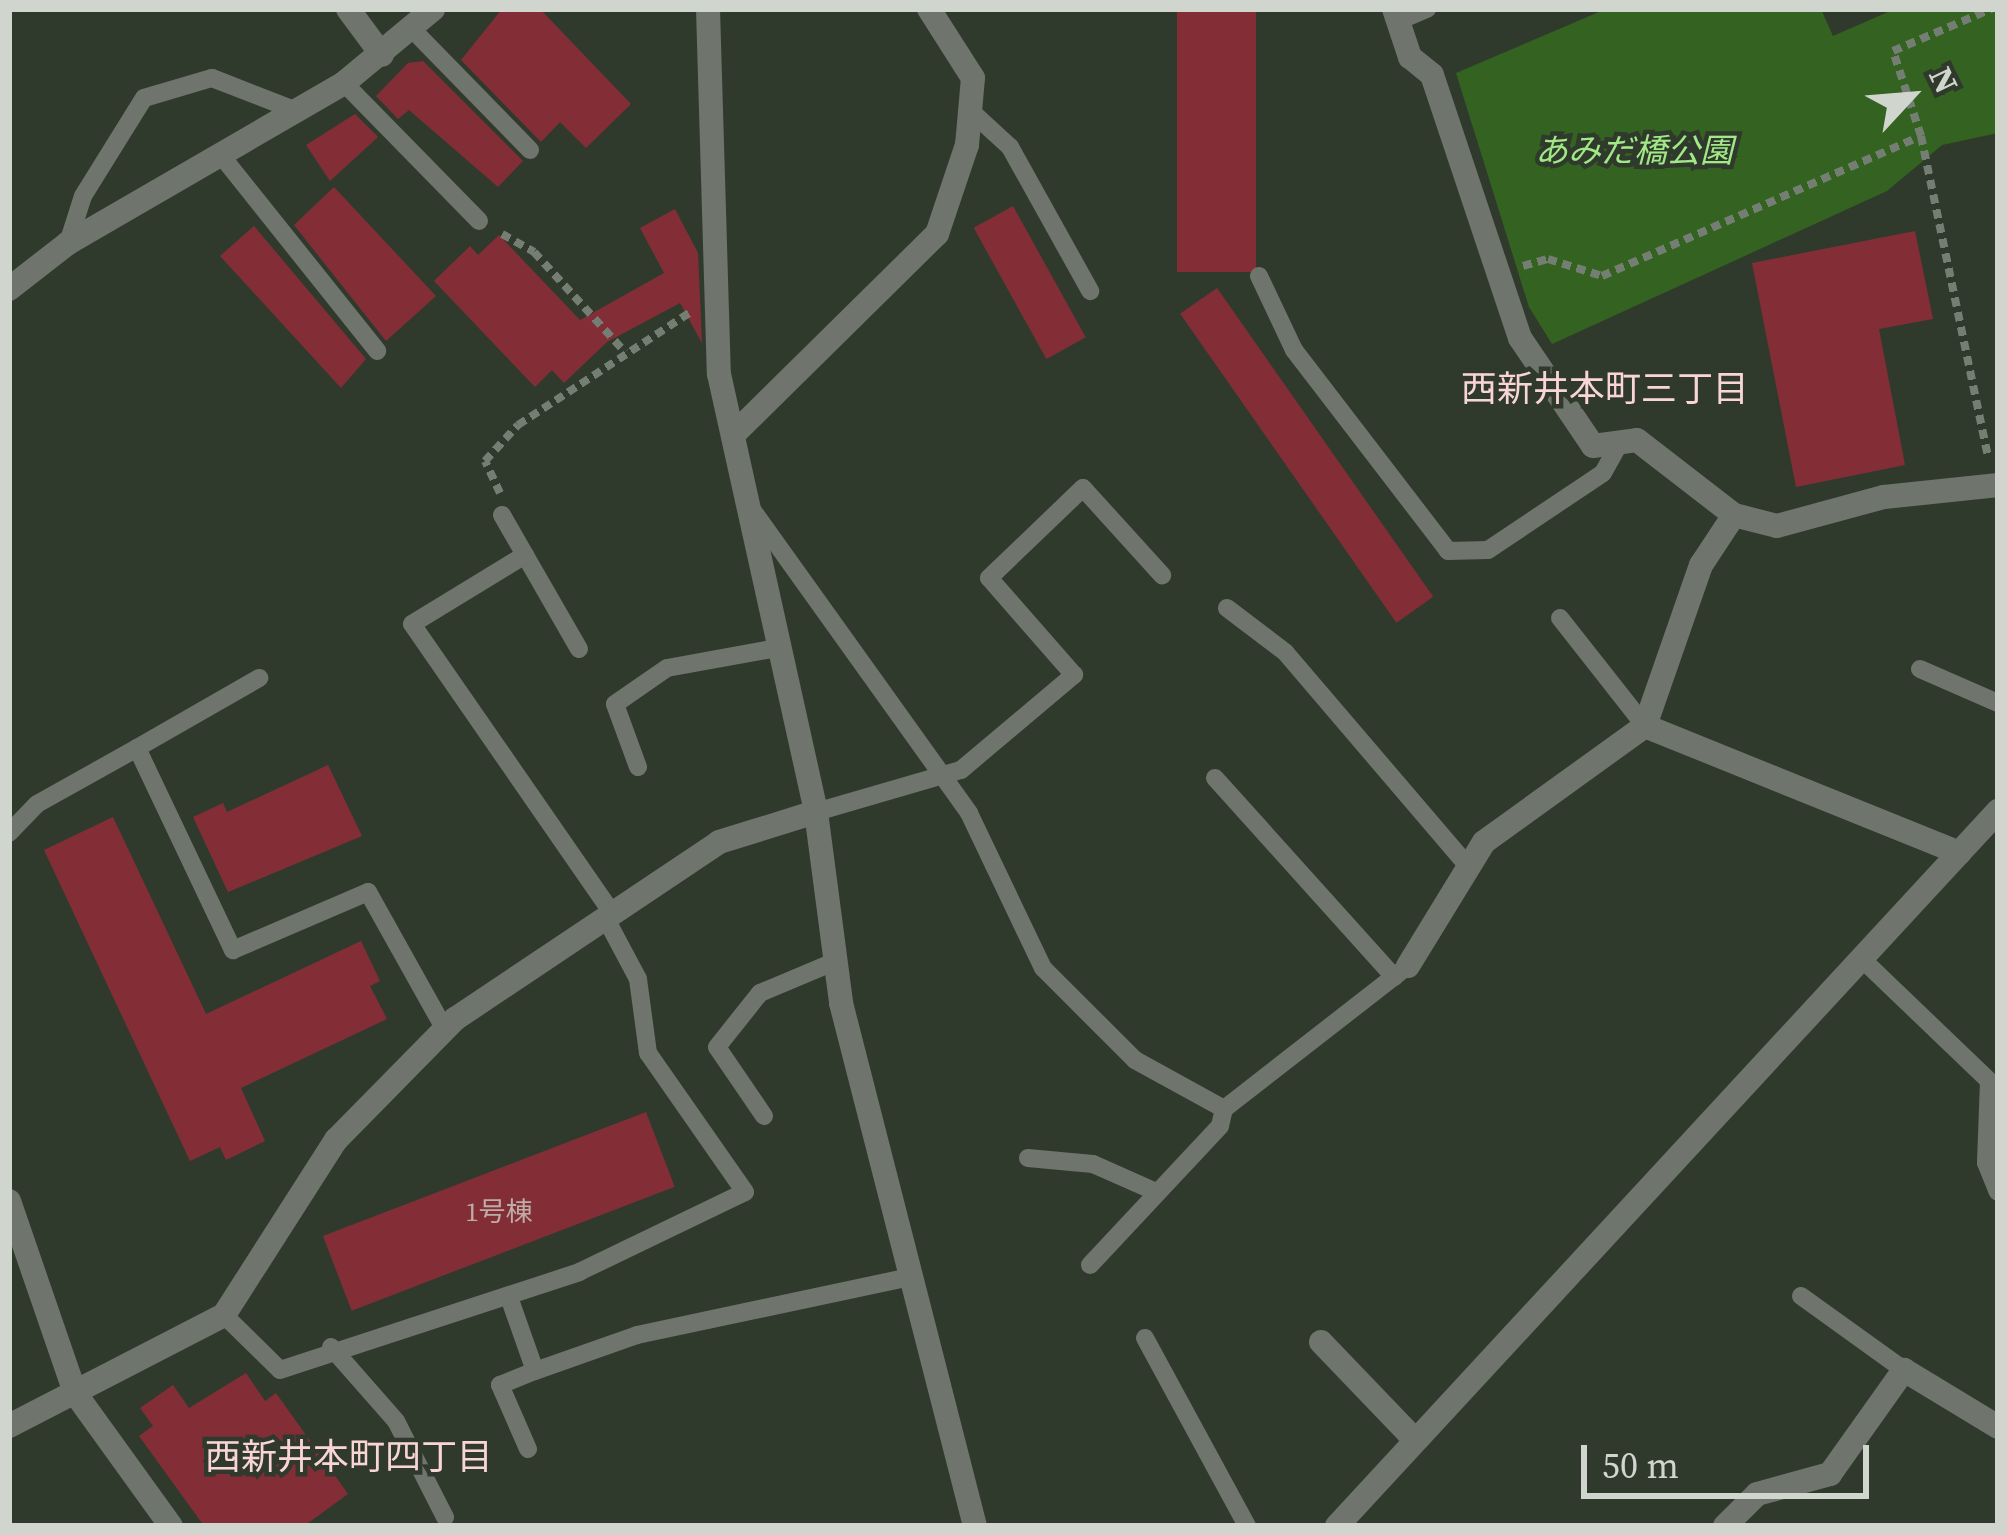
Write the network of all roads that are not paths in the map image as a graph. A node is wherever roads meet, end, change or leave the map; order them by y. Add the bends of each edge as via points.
1 (348, 9) edge
2 (433, 9) edge
3 (708, 9) edge
4 (1427, 9) edge
5 (940, 14) edge
6 (1395, 16) edge
7 (412, 29) junction
8 (382, 55) junction
9 (344, 83) junction
10 (294, 110) junction
11 (974, 114) junction
12 (530, 150) dead end
13 (220, 154) junction
14 (479, 221) road end
15 (68, 242) junction
16 (1259, 276) dead end
17 (9, 290) edge
18 (1090, 291) dead end
19 (377, 351) dead end
20 (734, 434) junction
21 (1617, 448) junction
22 (1995, 477) edge
23 (753, 511) junction
24 (502, 514) road end
25 (1734, 515) junction
26 (525, 555) junction
27 (1162, 575) dead end
28 (1227, 608) dead end
29 (1560, 618) dead end
30 (782, 647) junction
31 (579, 650) dead end
32 (1920, 670) dead end
33 (260, 678) dead end
34 (1998, 703) edge
35 (1645, 726) junction
36 (137, 748) junction
37 (638, 767) dead end
38 (944, 776) junction
39 (1215, 778) dead end
40 (816, 812) junction
41 (1998, 812) edge
42 (9, 833) edge
43 (1959, 853) junction
44 (1466, 865) junction
45 (608, 915) junction
46 (1862, 959) junction
47 (836, 961) junction
48 (1401, 972) junction
49 (444, 1028) junction
50 (1224, 1108) junction
51 (764, 1116) dead end
52 (1028, 1158) dead end
53 (1154, 1191) junction
54 (1998, 1192) edge
55 (9, 1201) edge
56 (1090, 1265) dead end
57 (906, 1278) junction
58 (1802, 1296) dead end
59 (509, 1297) junction
60 (224, 1315) junction
61 (1145, 1338) dead end
62 (1321, 1342) dead end
63 (331, 1347) junction
64 (1904, 1370) junction
65 (535, 1371) junction
66 (75, 1393) junction
67 (9, 1426) edge
68 (1998, 1427) edge
69 (1412, 1437) junction
70 (528, 1449) dead end
71 (445, 1517) dead end
72 (171, 1526) edge
73 (975, 1526) edge
74 (1247, 1526) edge
75 (1337, 1526) edge
76 (1725, 1526) edge

1 - 8 street
2 - 7 street
3 - 20 street via 719,374
4 - 6 lane
5 - 11 street via 973,78
6 - 21 street via 1410,57 1432,75 1520,338 1593,446
7 - 8 street
7 - 12 lane
8 - 9 street
9 - 10 street
9 - 14 lane
10 - 13 street
10 - 15 lane via 212,78 144,98 83,196
11 - 18 lane via 1010,147
11 - 20 street via 937,234
13 - 15 street
13 - 19 lane
15 - 17 street
16 - 21 lane via 1294,350 1448,551 1489,550 1603,473
20 - 23 street
21 - 25 street via 1637,440
22 - 25 street via 1777,526
23 - 30 street
23 - 38 lane
24 - 26 lane
25 - 35 street via 1701,565
26 - 31 lane
26 - 45 lane via 412,625
27 - 38 lane via 1083,488 988,578 1074,675
28 - 44 lane via 1286,652
29 - 35 lane
30 - 37 lane via 667,668 615,704
30 - 40 street
32 - 34 lane
33 - 36 lane
35 - 43 street
35 - 44 street
36 - 42 lane via 37,804
36 - 49 lane via 233,950 368,892
38 - 40 lane
38 - 50 lane via 1042,968 1135,1060
39 - 48 lane
40 - 45 street via 719,842
40 - 47 street
41 - 43 street
43 - 46 street
44 - 48 street
45 - 49 street
45 - 59 lane via 638,979 648,1053 745,1192
46 - 54 lane via 1989,1081 1986,1162
46 - 69 street
47 - 51 lane via 760,993 716,1047
47 - 57 street
48 - 50 lane
49 - 60 street via 336,1140
50 - 53 lane via 1220,1126
52 - 53 lane via 1093,1164
53 - 56 lane
55 - 66 street
57 - 65 lane via 637,1335
57 - 73 street
58 - 64 lane
59 - 63 lane
59 - 65 lane
60 - 63 lane via 280,1370
60 - 66 street
61 - 74 lane
62 - 69 street
63 - 71 lane via 396,1420
64 - 68 street
64 - 76 street via 1830,1474 1757,1494
65 - 70 lane via 500,1385
66 - 67 street
66 - 72 street
69 - 75 street

